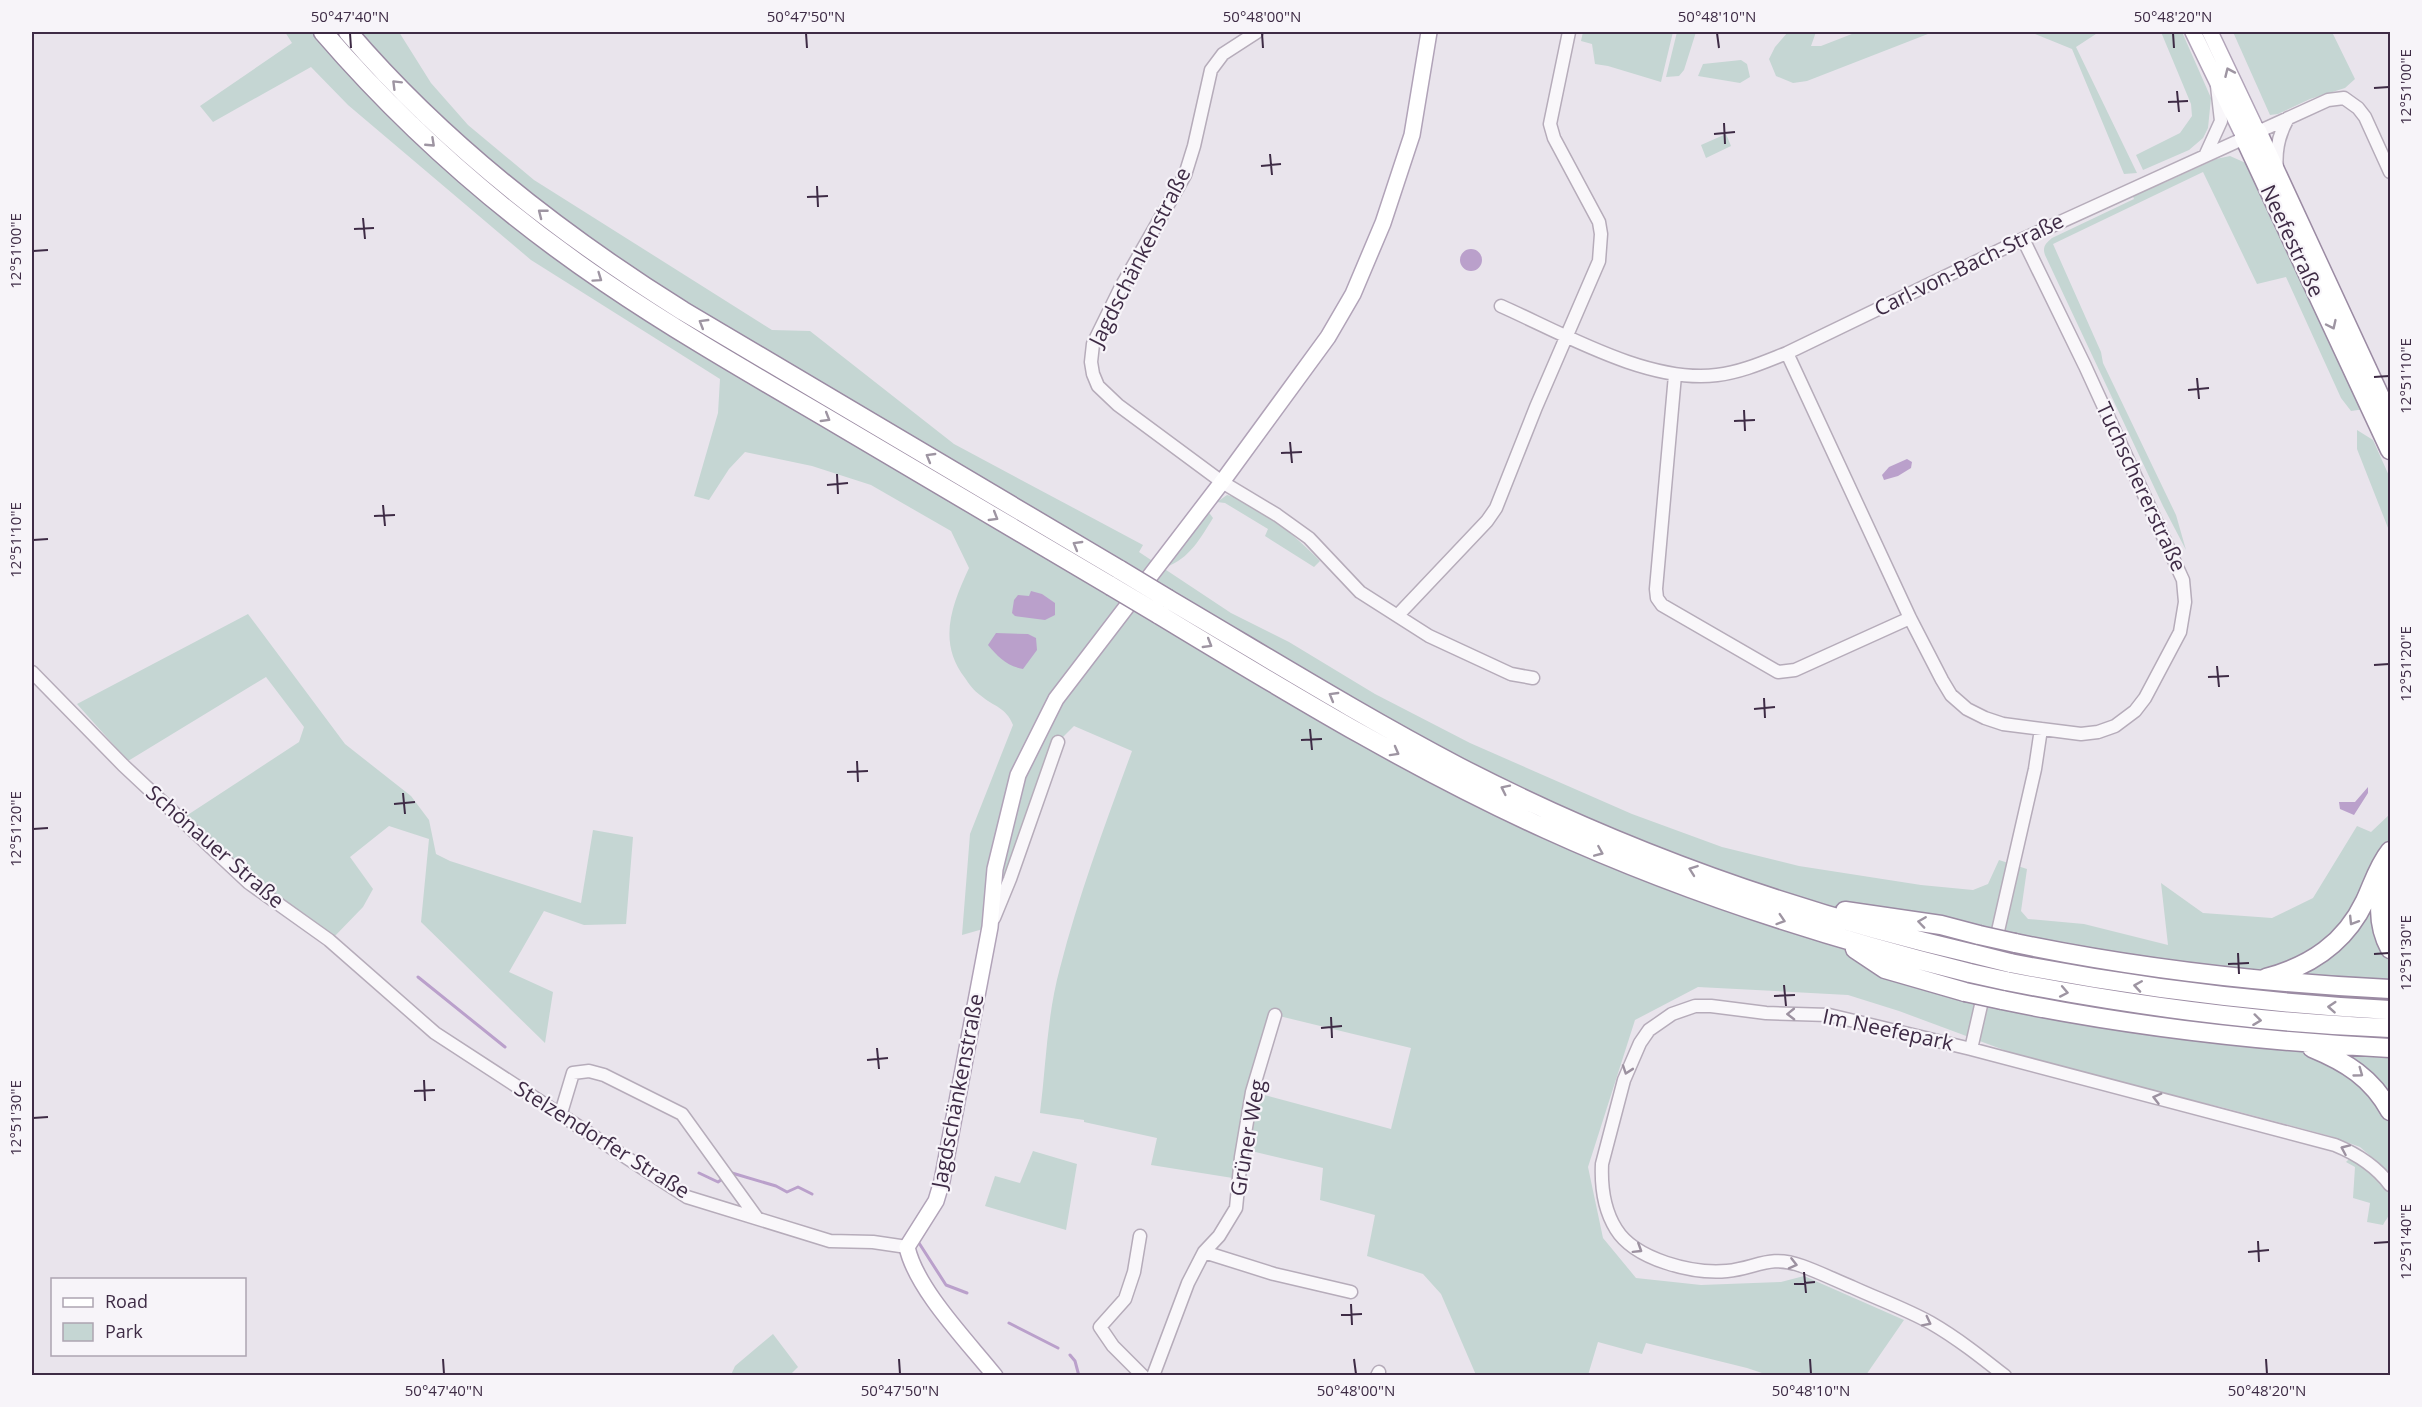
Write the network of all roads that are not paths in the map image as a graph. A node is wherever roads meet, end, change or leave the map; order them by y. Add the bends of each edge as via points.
1 (323, 32) edge
2 (348, 32) edge
3 (1257, 32) edge
4 (1429, 32) edge
5 (2193, 32) edge
6 (2210, 32) edge
7 (1567, 33) edge
8 (2217, 81) junction
9 (2288, 118) junction
10 (2251, 134) junction
11 (2205, 156) junction
12 (2391, 172) edge
13 (2279, 180) junction
14 (2023, 239) junction
15 (1501, 306) dead end
16 (1568, 336) junction
17 (1787, 353) junction
18 (1675, 375) junction
19 (2391, 418) edge
20 (2391, 450) edge
21 (1222, 482) junction
22 (1115, 578) junction
23 (1163, 606) junction
24 (1398, 615) junction
25 (1910, 618) junction
26 (32, 672) edge
27 (1533, 678) dead end
28 (2042, 729) junction
29 (1058, 742) dead end
30 (2391, 851) edge
31 (2391, 869) edge
32 (1748, 890) junction
33 (990, 927) junction
34 (1836, 937) junction
35 (2391, 949) edge
36 (2256, 981) junction
37 (2391, 989) edge
38 (409, 1009) joint
39 (2391, 1010) edge
40 (1275, 1015) dead end
41 (2391, 1028) edge
42 (2287, 1043) junction
43 (1971, 1048) junction
44 (2391, 1048) edge
45 (2391, 1111) edge
46 (561, 1113) junction
47 (2391, 1185) edge
48 (758, 1219) junction
49 (1140, 1236) dead end
50 (908, 1247) junction
51 (1204, 1252) junction
52 (1351, 1292) dead end
53 (995, 1376) edge
54 (1143, 1376) edge
55 (1153, 1376) edge
56 (2005, 1376) edge

1 -> 22 highway via 416,129 500,204 606,283 776,388
22 -> 2 highway via 616,267 520,196 429,117
3 - 21 street, Jagdschänkenstraße via 1223,54 1211,70 1185,175 1121,287 1091,352 1093,374 1106,395
4 - 21 main road, Jagdschänkenstraße via 1412,135 1374,248 1353,294 1328,337
5 - 8 main road, Neefestraße
10 -> 6 main road, Neefestraße
7 - 16 street via 1550,124 1599,222 1601,234 1599,261
8 - 10 main road, Neefestraße
8 - 11 street via 2221,121
9 - 10 street, Carl-von-Bach-Straße
9 - 12 street, Carl-von-Bach-Straße via 2328,100 2350,101 2365,117
9 - 13 street via 2277,149
10 - 11 street, Carl-von-Bach-Straße
10 - 13 highway, Neefestraße
10 -> 20 highway, Neefestraße
11 - 14 street, Carl-von-Bach-Straße
13 - 19 highway, Neefestraße
14 - 17 street, Carl-von-Bach-Straße
14 - 28 street, Tuchschererstraße via 2172,552 2185,593 2180,632 2135,711 2115,726 2098,732
15 - 16 street, Carl-von-Bach-Straße
16 - 18 street, Carl-von-Bach-Straße via 1638,365
16 - 24 street via 1496,508
17 - 18 street, Carl-von-Bach-Straße via 1716,376
17 - 25 street, Tuchschererstraße
18 - 25 street via 1656,590 1662,605 1778,672 1795,670
21 - 24 street, Jagdschänkenstraße via 1301,532 1360,592
21 - 33 main road, Jagdschänkenstraße via 1056,699 1018,775 995,869
22 - 23 highway, bridge
32 -> 23 highway via 1557,814 1460,767
23 -> 34 highway via 1356,730 1449,782 1545,829 1656,876
24 - 27 street, Jagdschänkenstraße via 1429,636 1511,674
25 - 28 street, Tuchschererstraße via 1942,680 1967,709 2003,724
26 - 38 street, Schönauer Straße via 123,765 249,883 329,940
28 - 43 street
29 - 33 street, Jagdschänkenstraße
30 -> 36 highway via 2355,920 2332,946 2303,966
31 - 35 highway via 2384,884 2380,914
36 -> 32 highway, bridge via 2103,961 1941,925 1851,913 1774,890
39 -> 32 highway, bridge via 2271,1003 2161,990 2010,963 1897,937
33 - 50 main road, Jagdschänkenstraße via 942,1181 936,1201
34 -> 41 highway, bridge via 2006,981 2157,1008 2280,1022
34 - 42 highway, bridge via 1885,969 1965,992 2130,1024
36 - 37 highway
38 - 46 street, Stelzendorfer Straße via 435,1033
40 - 51 street, Grüner Weg via 1252,1092 1236,1208
42 - 44 highway
42 -> 45 highway via 2310,1047 2354,1069 2376,1088
47 -> 43 street, Im Neefepark via 2368,1162 2335,1145
43 -> 56 street, Im Neefepark via 1829,1015 1766,1013 1711,1005 1683,1009 1649,1030 1630,1061 1602,1164 1601,1181 1617,1231 1646,1254 1694,1270 1728,1271 1773,1260 1801,1265 1928,1322
46 - 48 street, Stelzendorfer Straße via 687,1197
46 - 48 street via 573,1073 589,1071 682,1114
48 - 50 street, Stelzendorfer Straße via 830,1241
49 - 54 street via 1125,1299 1100,1327
50 - 53 main road via 910,1260 935,1301
51 - 52 street
51 - 55 street, Grüner Weg via 1169,1328

